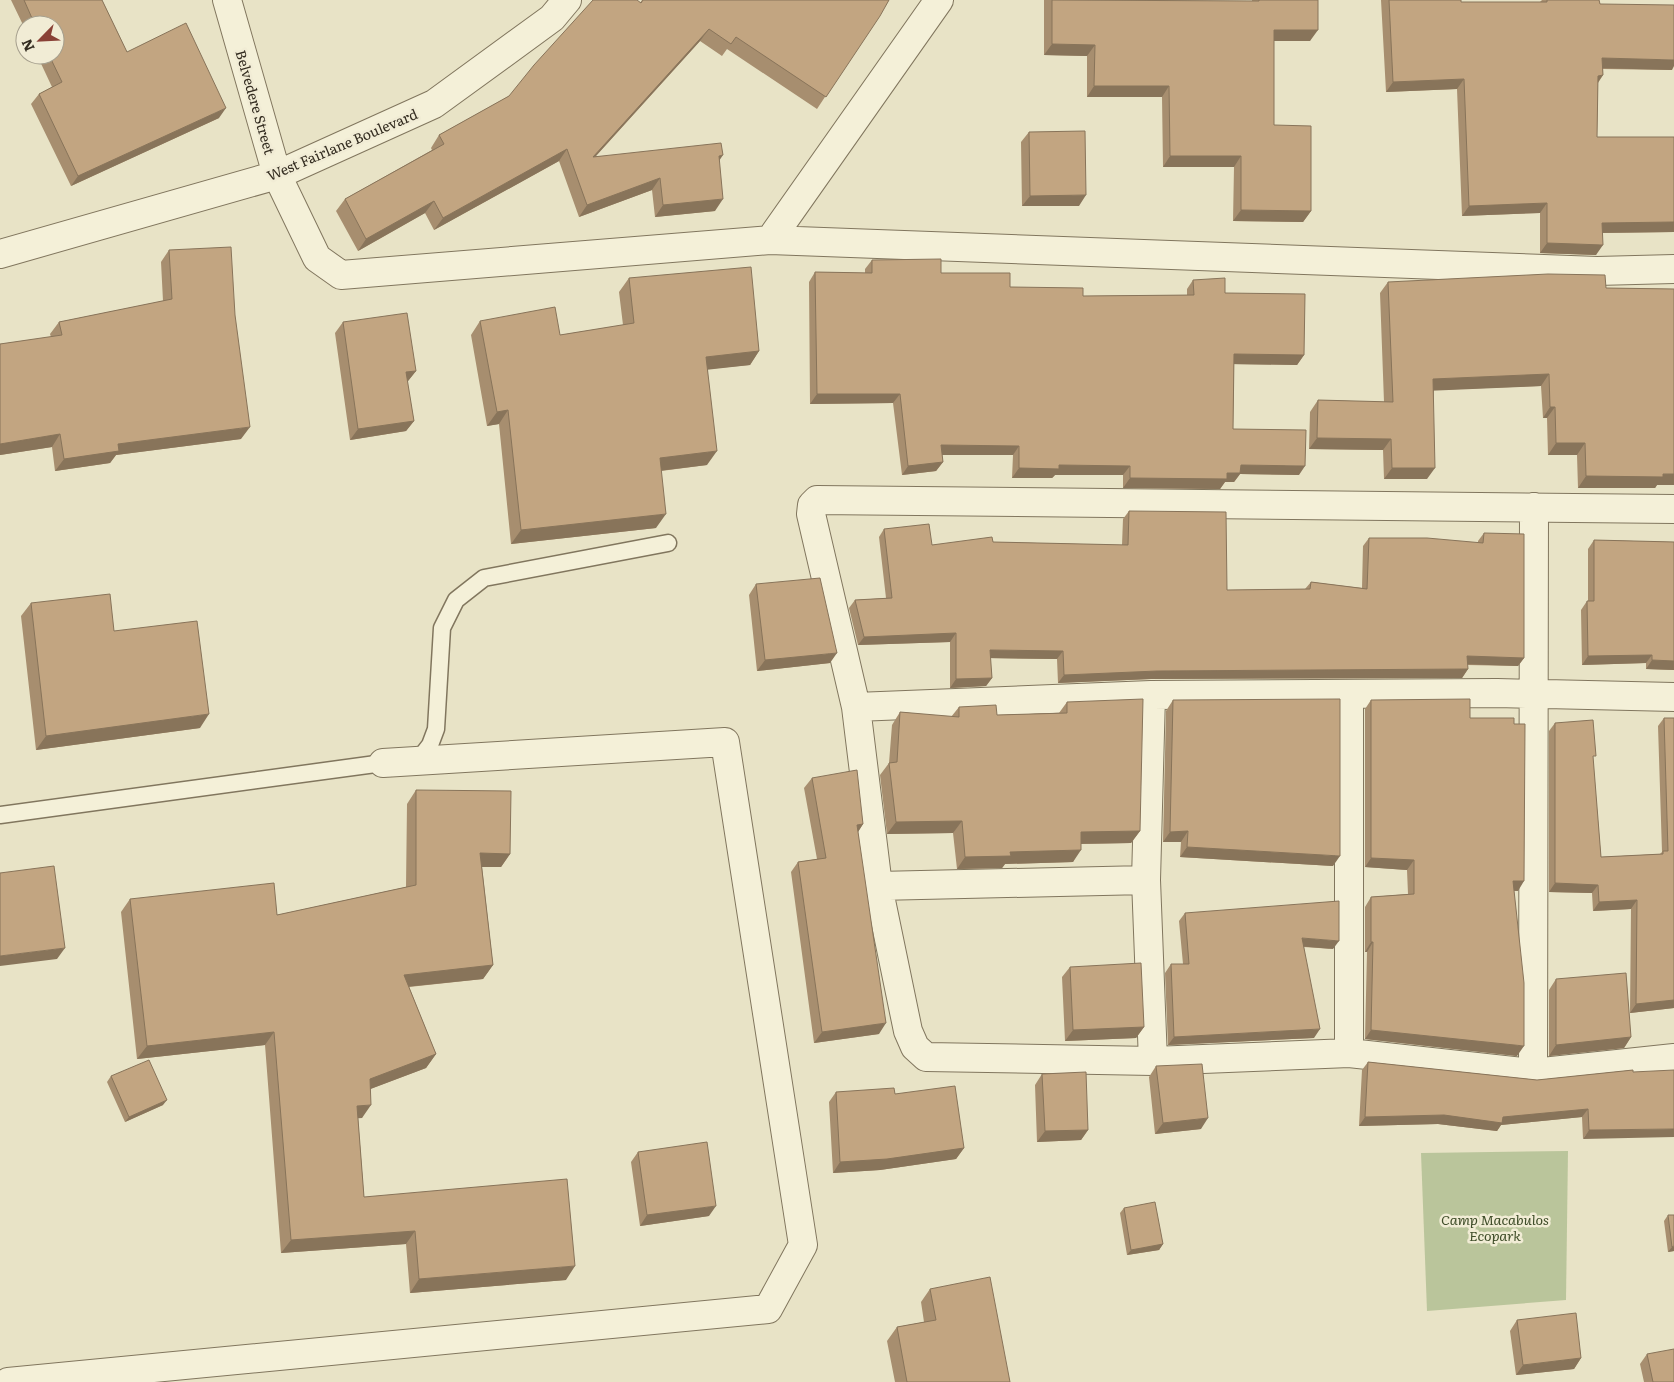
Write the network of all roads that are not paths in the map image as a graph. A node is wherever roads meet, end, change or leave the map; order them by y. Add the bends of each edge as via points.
1 (227, 0) edge
2 (567, 0) edge
3 (939, 0) edge
4 (277, 175) junction
5 (770, 240) junction
6 (0, 254) edge
7 (1674, 270) edge
8 (1534, 507) junction
9 (1674, 509) edge
10 (668, 543) dead end
11 (1533, 694) junction
12 (1151, 695) junction
13 (1349, 695) junction
14 (1674, 697) edge
15 (856, 707) junction
16 (383, 763) junction
17 (0, 815) edge
18 (1146, 880) junction
19 (878, 886) junction
20 (1349, 1053) junction
21 (1674, 1058) edge
22 (1153, 1061) junction
23 (1533, 1073) junction
24 (8, 1382) edge

1 - 4 street, Belvedere Street
2 - 4 street, West Fairlane Boulevard via 552,18 434,104
3 - 5 street
4 - 5 street, Belvedere Street via 317,258 341,274
4 - 6 street, West Fairlane Boulevard
5 - 7 street via 1597,271
8 - 9 street
8 - 11 street
8 - 15 street via 817,500 812,505 811,514
10 - 16 lane via 484,578 456,600 442,628 436,729 430,745 420,758
11 - 13 street
11 - 14 street
11 - 23 street
12 - 13 street
12 - 15 street
12 - 18 street
13 - 20 street
15 - 19 street
16 - 17 lane
16 - 24 street via 725,742 804,1245 768,1309
18 - 19 street
18 - 22 street
19 - 22 street via 908,1031 915,1047 926,1057
20 - 22 street
20 - 23 street
21 - 23 street

